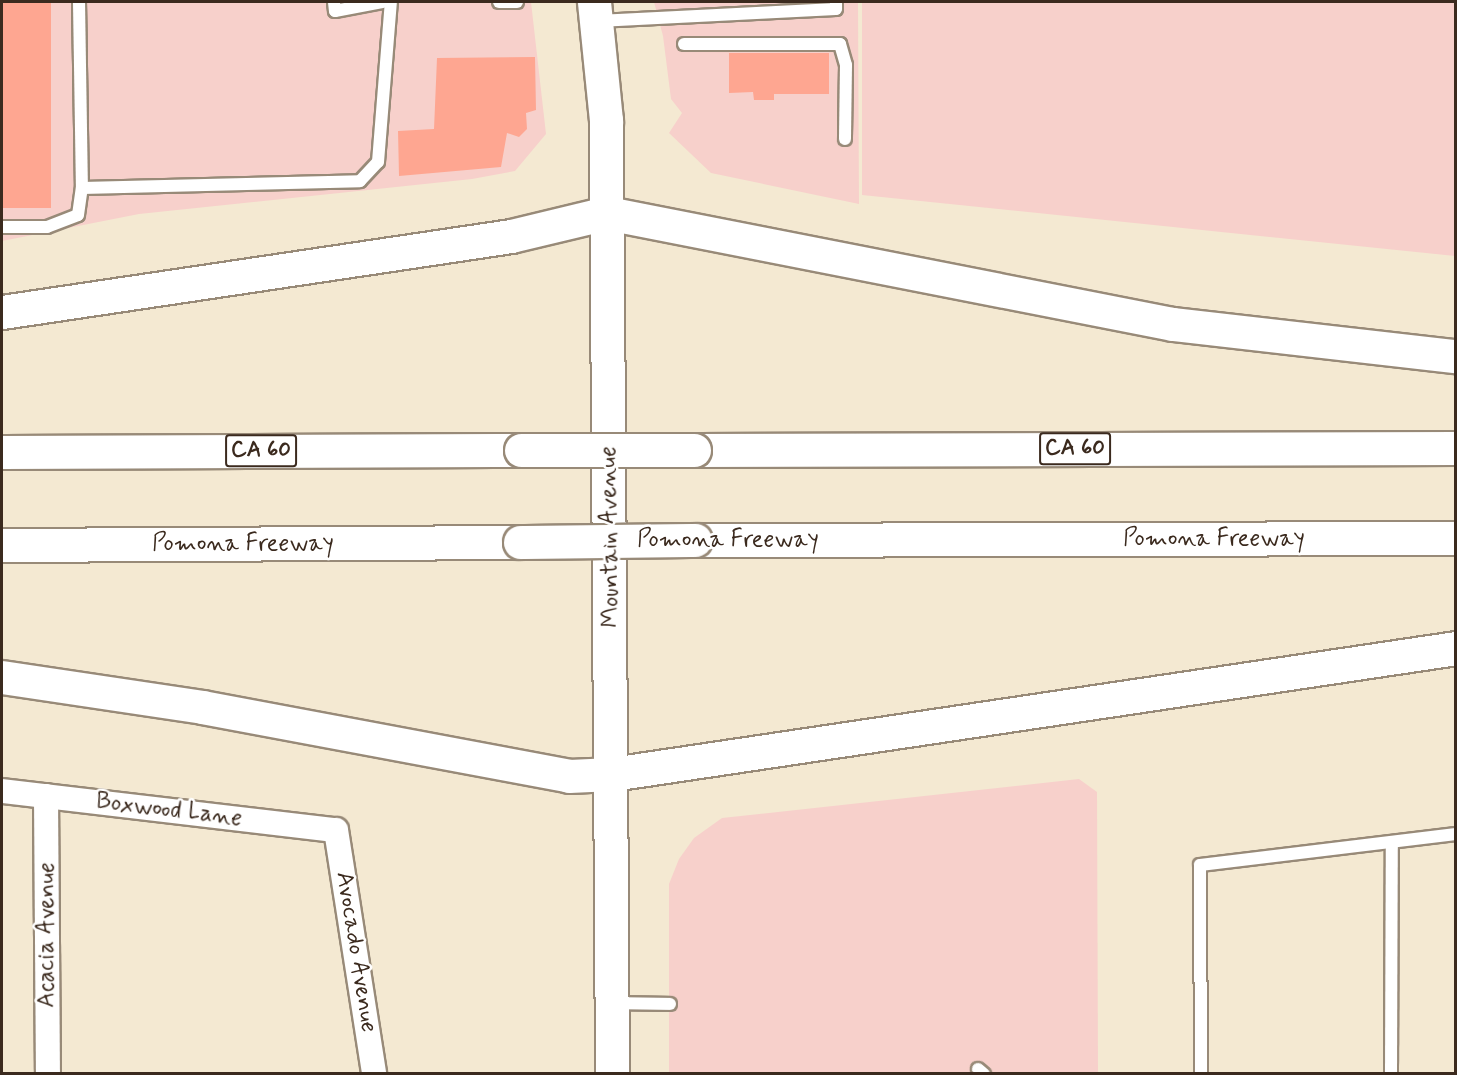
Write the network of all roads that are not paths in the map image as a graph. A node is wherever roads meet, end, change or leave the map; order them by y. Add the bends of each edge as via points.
1 (79, 2) edge
2 (334, 2) edge
3 (382, 2) edge
4 (391, 2) edge
5 (499, 2) edge
6 (517, 2) edge
7 (730, 2) edge
8 (836, 2) edge
9 (595, 11) edge
10 (731, 15) junction
11 (684, 44) dead end
12 (845, 139) dead end
13 (82, 188) junction
14 (607, 213) junction
15 (2, 227) edge
16 (2, 312) edge
17 (1455, 356) edge
18 (1455, 448) edge
19 (2, 452) edge
20 (1455, 538) edge
21 (2, 545) edge
22 (1455, 648) edge
23 (2, 677) edge
24 (612, 774) junction
25 (2, 791) edge
26 (46, 796) junction
27 (336, 830) joint
28 (1455, 834) edge
29 (1392, 842) junction
30 (612, 1003) junction
31 (670, 1004) dead end
32 (48, 1074) edge
33 (374, 1074) edge
34 (612, 1074) edge
35 (1201, 1074) edge
36 (1391, 1074) edge

1 - 13 lane
2 - 3 lane via 335,11
4 - 13 lane via 378,162 360,181
5 - 6 lane
7 - 10 lane
8 - 10 lane via 836,9
9 - 10 lane
9 - 14 main road, Mountain Avenue via 606,120
11 - 12 lane via 840,44 846,64
13 - 15 lane via 78,215 47,227
14 - 16 main road via 511,236
14 - 17 main road via 1173,324
14 - 24 main road, Mountain Avenue
18 - 19 main road, CA 60, bridge
20 - 21 main road, Pomona Freeway, bridge
22 - 24 main road
23 - 24 main road via 202,707 569,776
24 - 30 main road, Mountain Avenue
25 - 26 street, Boxwood Lane
26 - 27 street, Boxwood Lane
26 - 32 street, Acacia Avenue
27 - 33 street, Avocado Avenue
28 - 29 lane
29 - 35 lane via 1200,865
29 - 36 lane
30 - 31 lane
30 - 34 main road, Mountain Avenue

